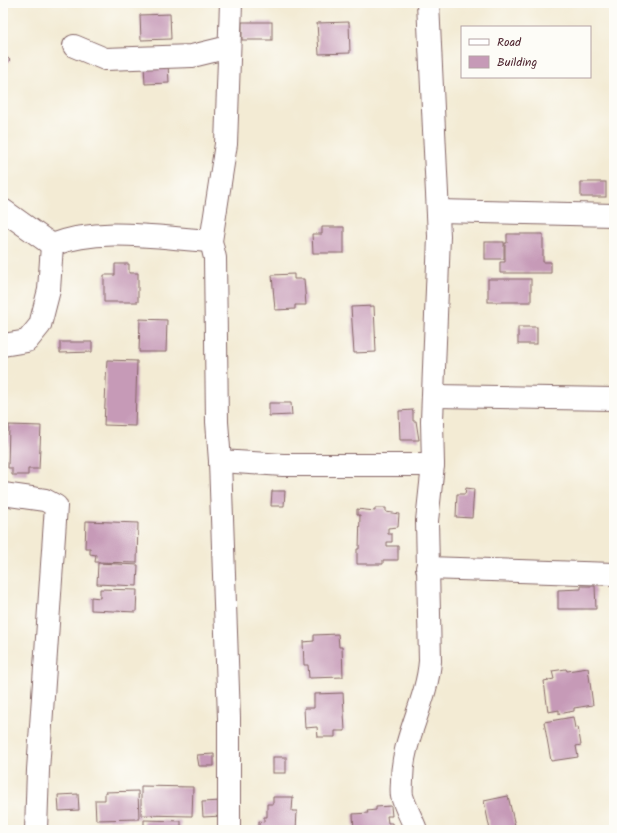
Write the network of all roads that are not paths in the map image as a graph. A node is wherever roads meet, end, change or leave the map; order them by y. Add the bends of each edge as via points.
1 (231, 3) edge
2 (428, 3) edge
3 (74, 46) dead end
4 (229, 47) junction
5 (3, 210) edge
6 (438, 211) junction
7 (614, 215) edge
8 (212, 241) junction
9 (52, 245) junction
10 (3, 345) edge
11 (434, 396) junction
12 (614, 399) edge
13 (220, 461) junction
14 (433, 465) junction
15 (3, 494) edge
16 (427, 568) junction
17 (614, 574) edge
18 (36, 830) edge
19 (229, 830) edge
20 (416, 830) edge

1 - 4 street
2 - 6 street
3 - 4 street via 106,59 192,56
4 - 8 street via 226,144
5 - 9 street
6 - 7 street
6 - 11 street
8 - 9 street via 102,234 67,239
8 - 13 street via 215,258 217,422
9 - 10 street via 49,290 40,325 27,342
11 - 12 street
11 - 14 street
13 - 14 street via 283,465
13 - 19 street via 229,718
14 - 16 street via 427,521
15 - 18 street via 45,500 56,506
16 - 17 street
16 - 20 street via 428,676 402,764 402,795

